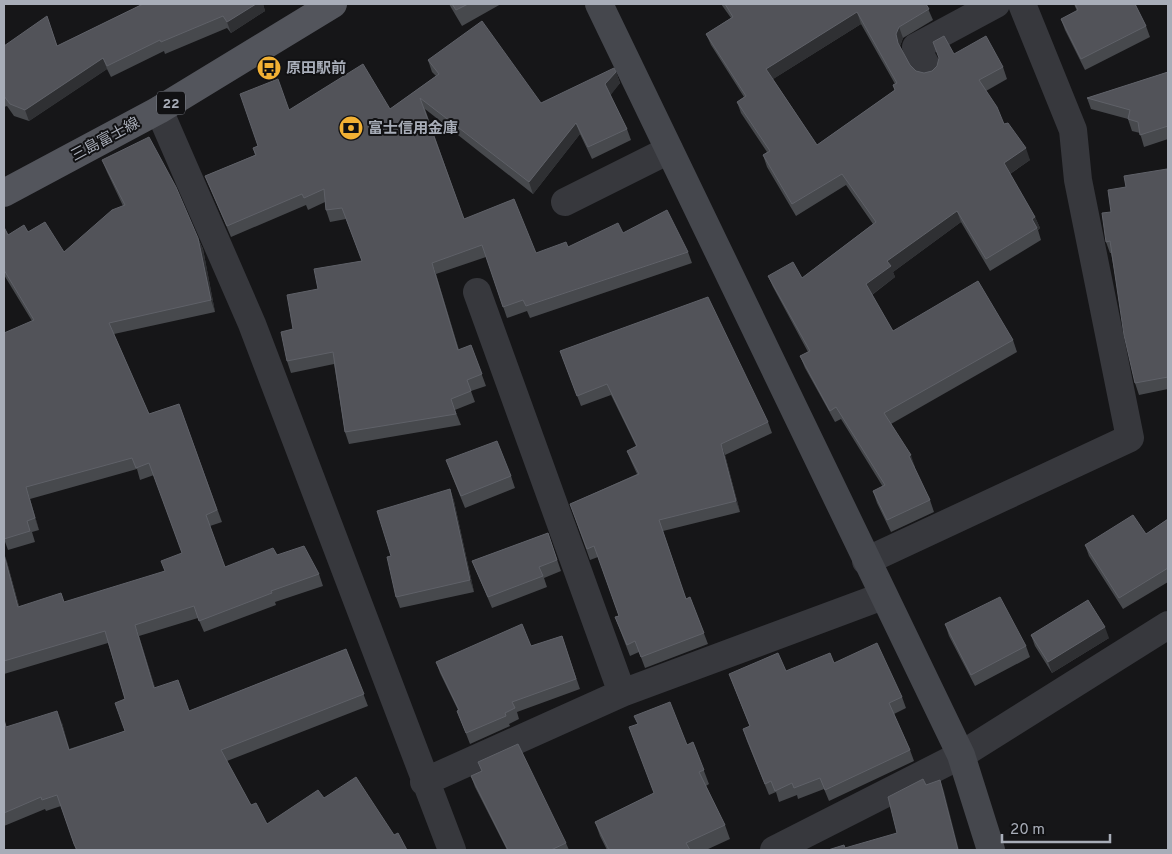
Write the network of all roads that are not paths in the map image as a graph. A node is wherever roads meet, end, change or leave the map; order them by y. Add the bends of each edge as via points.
1 (333, 4) edge
2 (599, 4) edge
3 (996, 4) edge
4 (1022, 4) edge
5 (928, 69) dead end
6 (159, 110) junction
7 (669, 150) junction
8 (4, 193) edge
9 (565, 202) dead end
10 (477, 292) dead end
11 (866, 561) junction
12 (883, 596) junction
13 (1168, 625) edge
14 (622, 693) junction
15 (961, 755) junction
16 (424, 782) junction
17 (452, 850) edge
18 (774, 850) edge
19 (991, 850) edge

1 - 6 main road, 三島富士線 / 22
2 - 7 street
3 - 5 street via 916,47
4 - 11 street via 1073,130 1078,180 1130,438
6 - 8 main road, 三島富士線 / 22
6 - 16 street via 252,324
7 - 9 street
7 - 11 street
10 - 14 street
11 - 12 street
12 - 14 street
12 - 15 street
13 - 15 street
14 - 16 street
15 - 18 street
15 - 19 street
16 - 17 street

